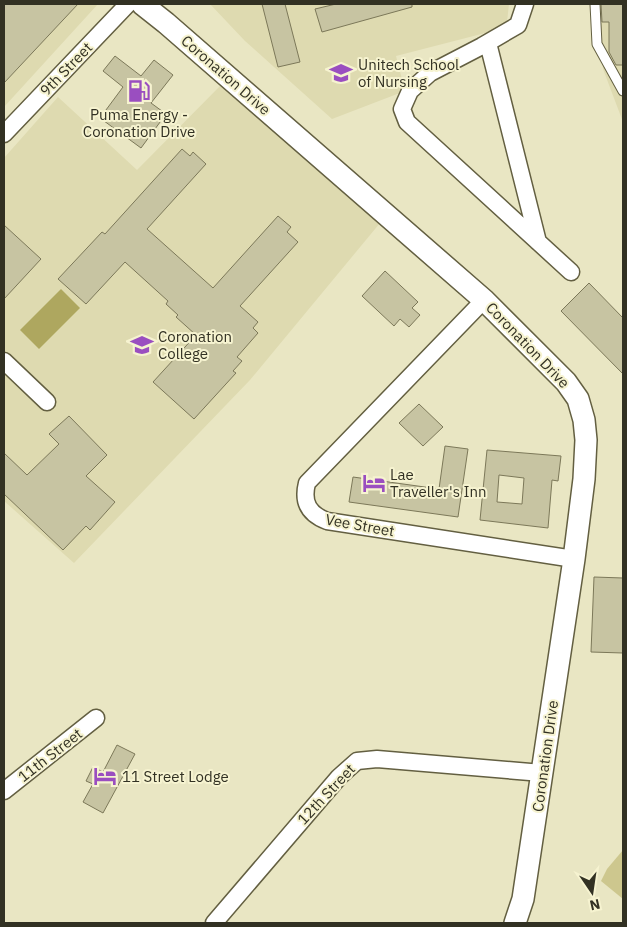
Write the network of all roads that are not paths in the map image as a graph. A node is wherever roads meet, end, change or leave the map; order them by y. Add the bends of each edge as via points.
1 (128, 4) edge
2 (142, 4) edge
3 (525, 4) edge
4 (595, 4) edge
5 (488, 43) junction
6 (623, 91) edge
7 (4, 134) edge
8 (538, 242) junction
9 (571, 272) dead end
10 (484, 300) junction
11 (4, 361) edge
12 (47, 402) dead end
13 (574, 559) junction
14 (96, 718) dead end
15 (542, 773) junction
16 (4, 791) edge
17 (214, 923) edge
18 (515, 923) edge

1 - 7 street, 9th Street
2 - 10 street, Coronation Drive
3 - 5 street via 518,25
4 - 6 lane via 597,44
5 - 8 street
5 - 8 street via 430,73 410,91 402,110 407,122
8 - 9 street
10 - 13 street, Coronation Drive via 566,382 578,399 586,440
10 - 13 street, Vee Street via 307,483 308,506 317,517 327,521
11 - 12 street
13 - 15 street, Coronation Drive
14 - 16 street, 11th Street
15 - 17 street, 12th Street via 377,759 357,761 339,777
15 - 18 street, Coronation Drive via 524,899

